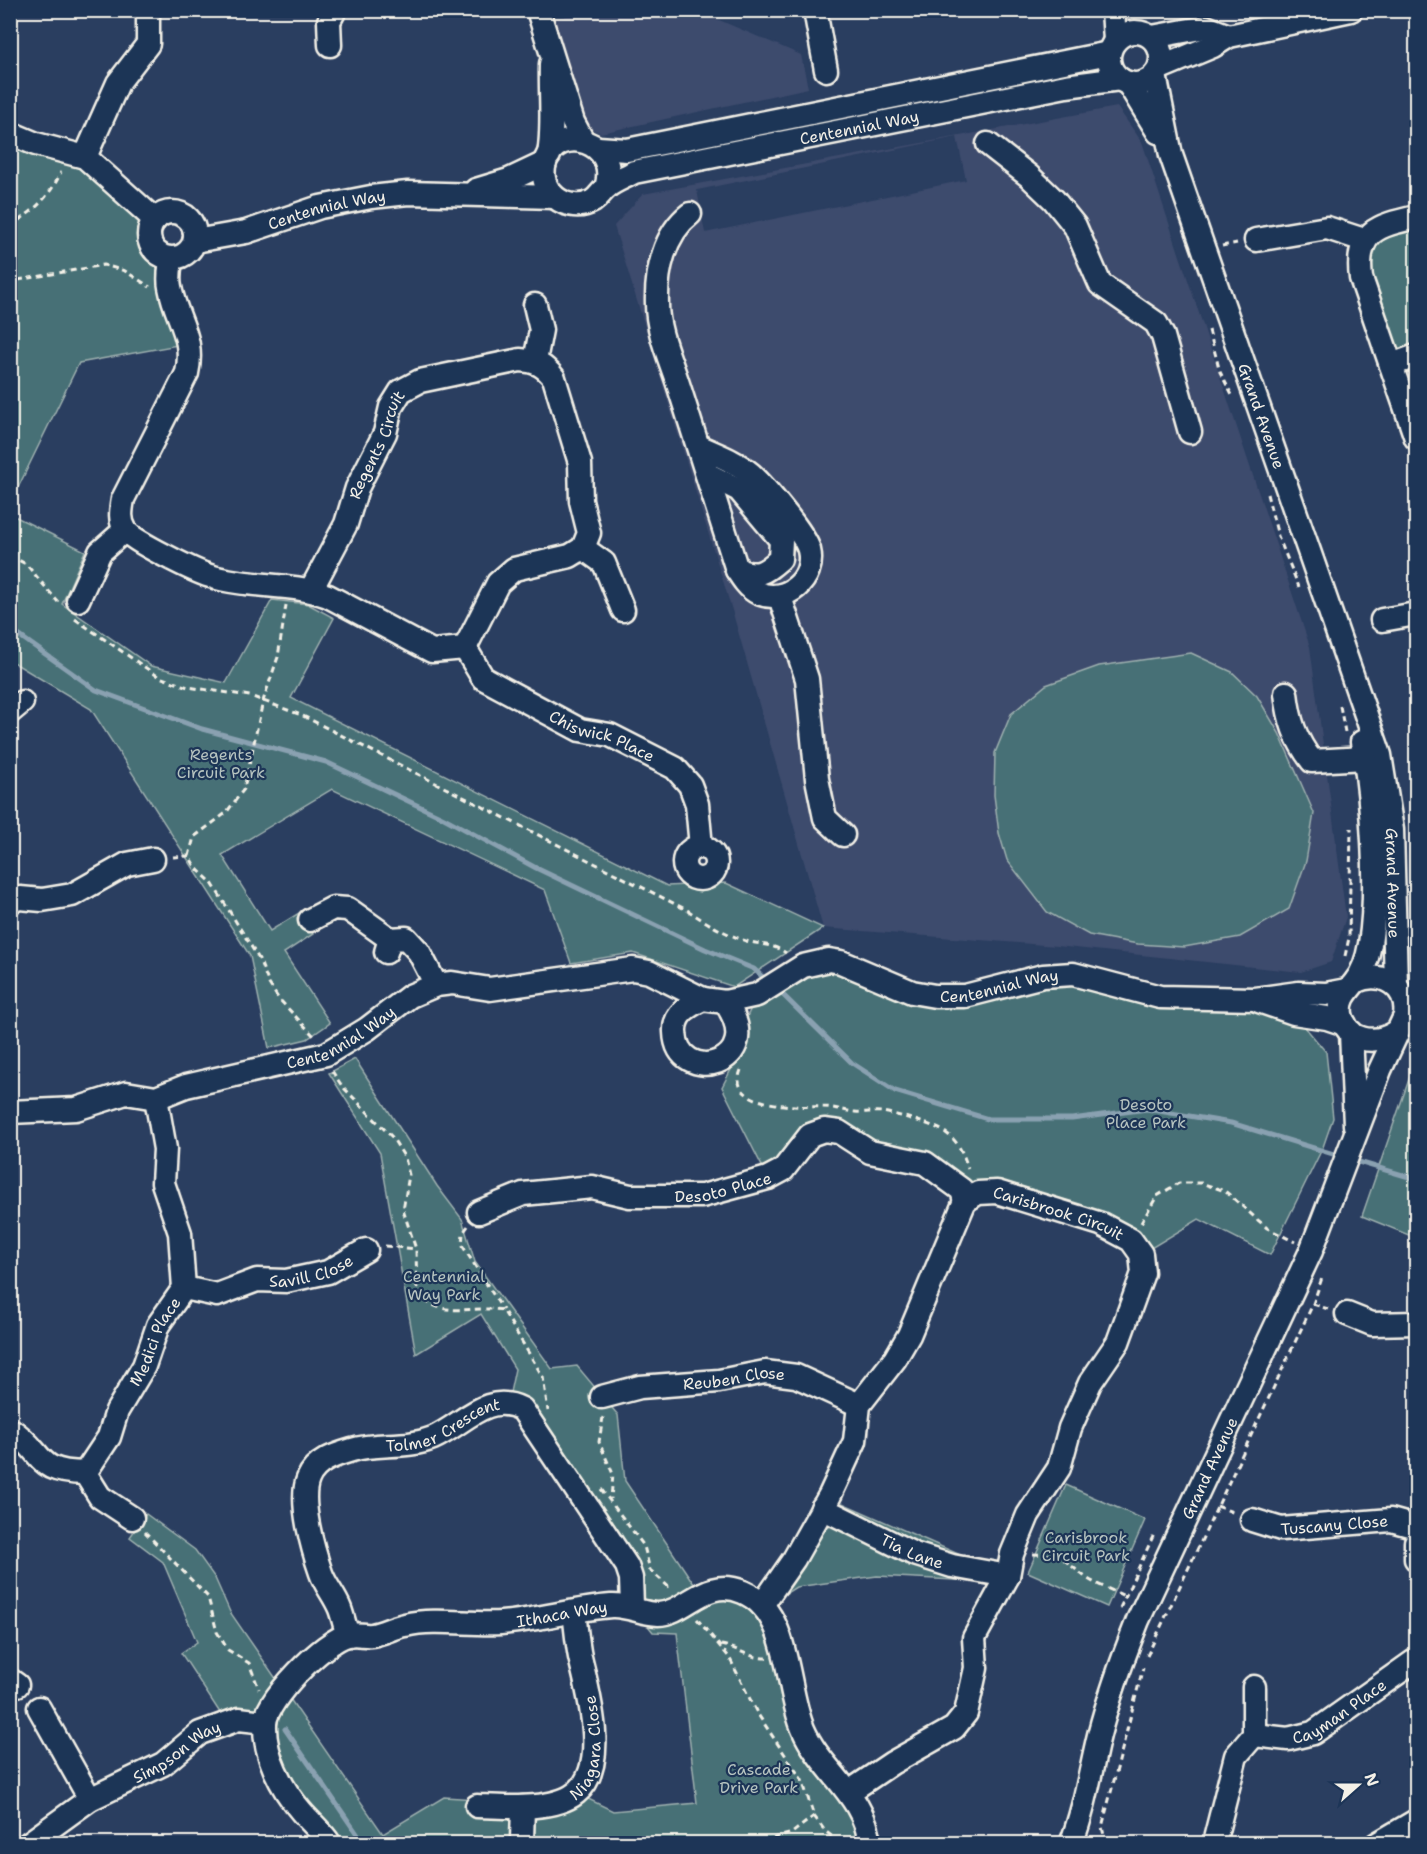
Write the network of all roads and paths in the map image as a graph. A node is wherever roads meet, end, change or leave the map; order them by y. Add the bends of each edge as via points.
1 (148, 10) edge
2 (335, 10) edge
3 (538, 10) edge
4 (815, 10) edge
5 (1113, 10) edge
6 (1130, 10) edge
7 (1350, 10) edge
8 (1148, 35) junction
9 (1229, 36) junction
10 (330, 45) dead end
11 (1112, 47) junction
12 (552, 60) junction
13 (826, 70) dead end
14 (1157, 72) junction
15 (1124, 81) junction
16 (10, 133) edge
17 (988, 144) dead end
18 (591, 145) junction
19 (77, 154) junction
20 (1171, 155) junction
21 (547, 159) junction
22 (606, 188) junction
23 (463, 194) junction
24 (554, 197) junction
25 (690, 213) dead end
26 (1416, 217) edge
27 (154, 220) junction
28 (10, 226) edge
29 (1256, 240) joint
30 (1364, 240) junction
31 (195, 241) junction
32 (1203, 249) junction
33 (171, 259) junction
34 (10, 270) edge
35 (18, 280) junction
36 (170, 286) junction
37 (10, 301) edge
38 (535, 305) dead end
39 (1207, 322) dead end
40 (1416, 356) edge
41 (535, 361) junction
42 (1391, 364) junction
43 (1236, 406) dead end
44 (1190, 432) dead end
45 (1416, 438) edge
46 (698, 446) junction
47 (706, 474) junction
48 (1265, 488) dead end
49 (126, 531) junction
50 (583, 548) junction
51 (10, 556) edge
52 (737, 570) junction
53 (288, 587) junction
54 (311, 590) junction
55 (1303, 596) dead end
56 (780, 597) junction
57 (69, 607) junction
58 (623, 610) dead end
59 (1416, 614) edge
60 (1382, 620) dead end
61 (465, 648) junction
62 (1352, 678) junction
63 (1286, 693) dead end
64 (263, 701) junction
65 (1340, 705) dead end
66 (1356, 759) junction
67 (1351, 824) dead end
68 (843, 836) dead end
69 (701, 847) dead end
70 (153, 859) dead end
71 (10, 901) edge
72 (310, 920) dead end
73 (787, 966) junction
74 (1349, 979) junction
75 (665, 982) junction
76 (436, 985) junction
77 (1404, 991) edge
78 (761, 992) junction
79 (702, 999) junction
80 (1255, 999) junction
81 (725, 1002) junction
82 (674, 1024) junction
83 (1404, 1027) edge
84 (1348, 1028) junction
85 (740, 1032) junction
86 (326, 1054) junction
87 (744, 1065) dead end
88 (156, 1098) junction
89 (10, 1112) edge
90 (1355, 1139) junction
91 (972, 1197) junction
92 (479, 1212) joint
93 (1131, 1240) junction
94 (1296, 1243) dead end
95 (416, 1249) junction
96 (366, 1250) joint
97 (1324, 1271) dead end
98 (184, 1288) junction
99 (503, 1310) junction
100 (1347, 1314) dead end
101 (1416, 1323) edge
102 (602, 1397) joint
103 (859, 1405) junction
104 (549, 1419) dead end
105 (10, 1430) edge
106 (86, 1473) junction
107 (599, 1487) dead end
108 (611, 1498) junction
109 (822, 1508) junction
110 (132, 1518) joint
111 (1252, 1520) dead end
112 (1416, 1527) edge
113 (1416, 1542) edge
114 (1416, 1559) edge
115 (1010, 1565) junction
116 (1124, 1596) dead end
117 (683, 1603) junction
118 (762, 1605) junction
119 (633, 1606) junction
120 (573, 1612) junction
121 (348, 1635) junction
122 (721, 1645) junction
123 (783, 1655) junction
124 (1416, 1660) edge
125 (1254, 1687) dead end
126 (39, 1708) dead end
127 (265, 1722) junction
128 (1254, 1735) junction
129 (849, 1792) junction
130 (90, 1799) junction
131 (1085, 1804) junction
132 (477, 1806) dead end
133 (523, 1807) junction
134 (814, 1816) junction
135 (1416, 1821) edge
136 (1215, 1839) dead end
137 (522, 1840) dead end
138 (28, 1844) edge
139 (330, 1844) edge
140 (753, 1844) edge
141 (843, 1844) edge
142 (870, 1844) edge
143 (1071, 1844) edge
144 (1089, 1844) edge
145 (1106, 1844) edge
146 (1377, 1844) edge

1 - 19 street via 148,44 118,83
2 - 10 street via 329,21
3 - 12 street
4 - 13 street
5 - 11 street, Grand Avenue
6 - 8 street, Grand Avenue
7 - 9 street
8 - 9 street via 1206,27
8 - 11 street via 1128,32
8 - 14 street, Grand Avenue via 1161,51
9 - 14 street
11 - 15 street, Grand Avenue via 1113,72
11 - 18 street, Centennial Way via 627,150
12 - 18 street via 573,122
12 - 21 street via 549,99 553,129
14 - 15 street via 1138,84
14 - 20 street, Grand Avenue
15 - 20 street, Grand Avenue
15 - 22 street, Centennial Way via 1066,86 634,172
16 - 19 street
17 - 44 street via 1029,176 1075,226 1100,284 1156,323
18 - 21 street, Centennial Way via 570,140 558,145
18 - 22 street via 608,167
19 - 27 street
19 - 28 path via 36,210
20 - 32 street, Grand Avenue
21 - 23 street, Centennial Way via 509,180
21 - 24 street via 544,181
22 - 24 street, Centennial Way via 592,202 582,205
23 - 24 street, Centennial Way
23 - 31 street, Centennial Way via 371,197 320,207 246,232
25 - 46 street via 677,223 664,250 657,304
26 - 30 street via 1384,225
27 - 31 street via 168,212 183,214 194,226
27 - 33 street via 150,241 157,253
29 - 30 street via 1327,228
29 - 32 path
30 - 42 street via 1359,256 1361,278
31 - 33 street, Centennial Way via 186,254
32 - 62 street, Grand Avenue
33 - 36 street
34 - 35 path
35 - 36 path via 104,265 125,271 148,287
35 - 37 path
36 - 49 street via 191,356 187,373 123,499 120,516
38 - 41 street via 542,330
39 - 43 path via 1220,372
40 - 42 street
41 - 50 street via 554,378 580,463 581,501 589,533
41 - 54 street, Regents Circuit via 520,360 420,381 401,391 357,488 346,524
42 - 45 street
46 - 47 street
46 - 56 street via 750,474 804,538 810,552 807,575 796,589
47 - 52 street
47 - 52 street via 739,490 781,540 780,559 766,571 753,575
48 - 55 path via 1278,536
49 - 53 street via 136,541 210,576
49 - 57 street via 100,552
50 - 58 street via 604,563
50 - 61 street via 570,556 514,569 498,583
51 - 57 path via 26,564
52 - 56 street via 758,593
53 - 54 street
53 - 64 path via 278,657
54 - 61 street via 432,651
56 - 68 street via 807,679 825,818
57 - 64 path via 159,677 188,687
59 - 60 street
61 - 69 street, Chiswick Place via 483,678 580,729 610,735 675,768 690,785 697,804
62 - 66 street, Grand Avenue
62 - 77 street, Grand Avenue via 1380,755 1392,830
63 - 66 street via 1289,720 1298,743 1312,761
64 - 73 path via 312,721 708,924 745,940 776,946 789,956
64 - 86 path via 244,789 226,813 194,837 189,856 212,883 259,959 268,984
65 - 66 path
66 - 74 street, Grand Avenue via 1371,819 1373,888 1365,962
67 - 74 path
70 - 71 street via 127,864 72,895
72 - 76 street via 333,908 348,909 388,945 406,938 419,952
73 - 78 street, Centennial Way
73 - 80 street, Centennial Way via 841,962 912,992 965,996 1043,976 1073,974 1161,996
74 - 77 street via 1377,976
74 - 80 street, Centennial Way via 1326,994
74 - 84 street, Grand Avenue via 1341,1007
75 - 76 street, Centennial Way via 649,972 633,969 490,989 452,983
75 - 79 street, Centennial Way
75 - 82 street
76 - 86 street, Centennial Way via 410,996
77 - 83 street, Grand Avenue
78 - 81 street, Centennial Way
78 - 85 street
79 - 81 street, Centennial Way
79 - 82 street via 685,1007
80 - 84 street, Centennial Way via 1294,1013 1327,1018
81 - 85 street via 735,1015
82 - 85 street via 675,1043 683,1056 700,1065 720,1062 735,1050
83 - 84 street via 1373,1041 1361,1039
83 - 90 street, Grand Avenue
84 - 90 street, Grand Avenue
86 - 88 street, Centennial Way via 186,1086
86 - 95 path via 342,1086 392,1137 405,1158 409,1175 403,1210
87 - 91 path via 739,1075 742,1089 762,1101 884,1112 943,1131 958,1144
88 - 89 street via 126,1093 76,1109
88 - 98 street, Medici Place via 165,1149 163,1183 180,1233
90 - 131 street, Grand Avenue via 1311,1251 1120,1664
91 - 92 street, Desoto Place via 925,1163 870,1152 839,1132 824,1130 810,1135 783,1170 768,1178 702,1196 630,1196 592,1187 523,1194
91 - 93 street, Carisbrook Circuit via 998,1192 1101,1224
91 - 103 street via 909,1335
92 - 99 path via 463,1233 462,1245
93 - 94 path via 1157,1196 1179,1183 1201,1183 1225,1191 1267,1228
93 - 115 street, Carisbrook Circuit via 1141,1254 1143,1273 1118,1342 1090,1383 1070,1428 1059,1468 1028,1515
95 - 96 path via 381,1246
95 - 99 path via 417,1293 425,1303 436,1309
96 - 98 street, Savill Close via 328,1272 286,1281 257,1280 217,1295
97 - 145 path via 1313,1304 1144,1663 1102,1827
98 - 106 street, Medici Place via 158,1325 144,1366 117,1411 109,1437
99 - 104 path via 543,1377
100 - 101 street via 1372,1324
102 - 103 street, Reuben Close via 640,1387 719,1381 765,1372 796,1377
102 - 108 path via 599,1442 613,1474
103 - 109 street via 855,1441
105 - 106 street via 22,1437 46,1466 60,1472
106 - 110 street via 100,1497
107 - 108 path
108 - 117 path via 644,1546 650,1570
109 - 115 street, Tia Lane via 914,1554 952,1566
109 - 118 street via 794,1559
110 - 127 path via 208,1597 217,1632 228,1650 249,1663 260,1687 256,1704
111 - 112 street, Tuscany Close via 1281,1529 1390,1520
113 - 114 street
115 - 116 path via 1056,1555 1089,1580
115 - 129 street, Carisbrook Circuit via 974,1638 976,1668 966,1713 954,1728 892,1762
117 - 118 street, Ithaca Way via 700,1593 722,1588 743,1592
117 - 119 street, Ithaca Way via 668,1613 654,1614
117 - 122 path
118 - 123 street, Ithaca Way via 777,1624
119 - 120 street, Ithaca Way
119 - 121 street, Tolmer Crescent via 627,1566 522,1409 508,1402 490,1404 430,1439 401,1446 360,1448 324,1460 308,1478 304,1501 321,1573 340,1609
120 - 121 street, Ithaca Way via 501,1623 405,1624 374,1635
120 - 133 street, Niagara Close via 591,1702 594,1744 588,1775 576,1793 550,1803
121 - 127 street, Ithaca Way via 330,1644 283,1689 268,1707
122 - 123 path via 732,1646 751,1658
122 - 134 path via 757,1713 802,1780
123 - 129 street, Ithaca Way via 803,1731
124 - 128 street, Cayman Place via 1313,1732 1288,1739
125 - 128 street
126 - 130 street
127 - 130 street, Simpson Way via 232,1720 200,1733 163,1764
127 - 139 street via 272,1762 284,1788
128 - 136 street via 1236,1756
129 - 142 street, Ithaca Way via 862,1810
130 - 138 street, Simpson Way
131 - 143 street, Grand Avenue
131 - 144 street, Grand Avenue
132 - 133 street, Niagara Close
133 - 137 street
134 - 140 path via 792,1833
134 - 141 path via 825,1831
135 - 146 street

